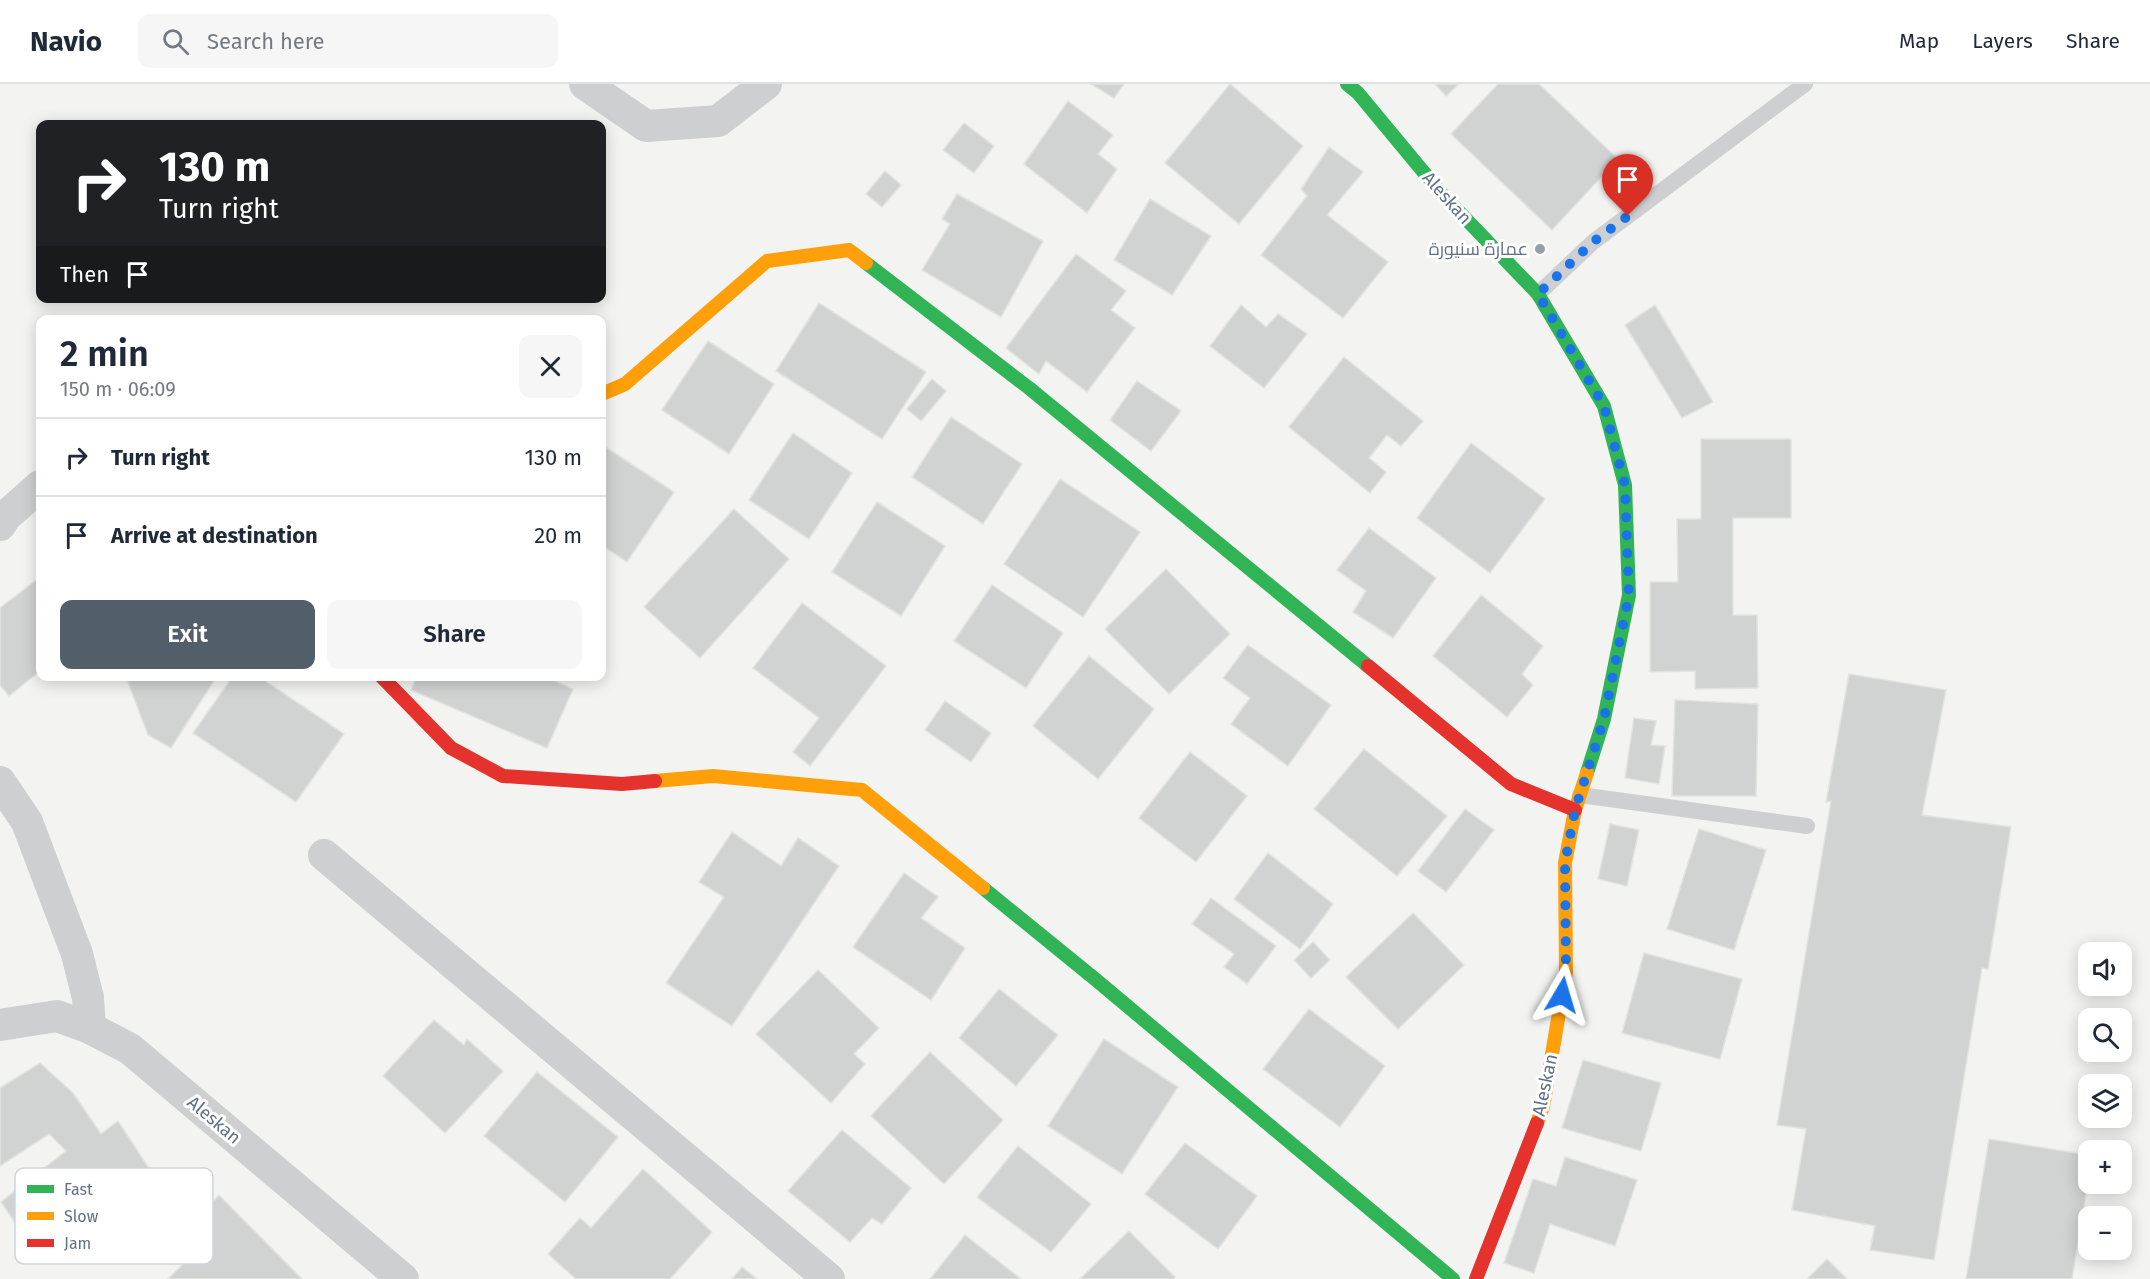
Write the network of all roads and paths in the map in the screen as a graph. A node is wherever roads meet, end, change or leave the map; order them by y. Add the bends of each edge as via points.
1 (585, 84) edge
2 (766, 84) edge
3 (1347, 84) edge
4 (1805, 84) edge
5 (1538, 294) junction
6 (606, 392) edge
7 (36, 490) edge
8 (0, 525) edge
9 (386, 681) edge
10 (0, 782) edge
11 (1577, 802) junction
12 (1807, 826) dead end
13 (324, 855) dead end
14 (0, 1025) edge
15 (90, 1028) junction
16 (403, 1279) edge
17 (829, 1279) edge
18 (1453, 1279) edge
19 (1476, 1279) edge

1 - 2 street via 646,126 718,121
3 - 5 street, Aleskan via 1441,193
4 - 5 lane via 1593,242
5 - 11 street, Aleskan via 1604,406 1625,485 1629,595 1604,719
6 - 11 street via 625,384 767,261 849,250 1029,388 1511,784
7 - 8 street
9 - 18 street via 451,748 503,776 622,784 713,776 862,790
10 - 15 street via 27,822 77,954 88,998
11 - 12 lane
11 - 19 street, Aleskan via 1565,863 1566,972 1543,1107
13 - 17 street
14 - 15 street, Aleskan via 57,1016
15 - 16 street, Aleskan via 130,1049

